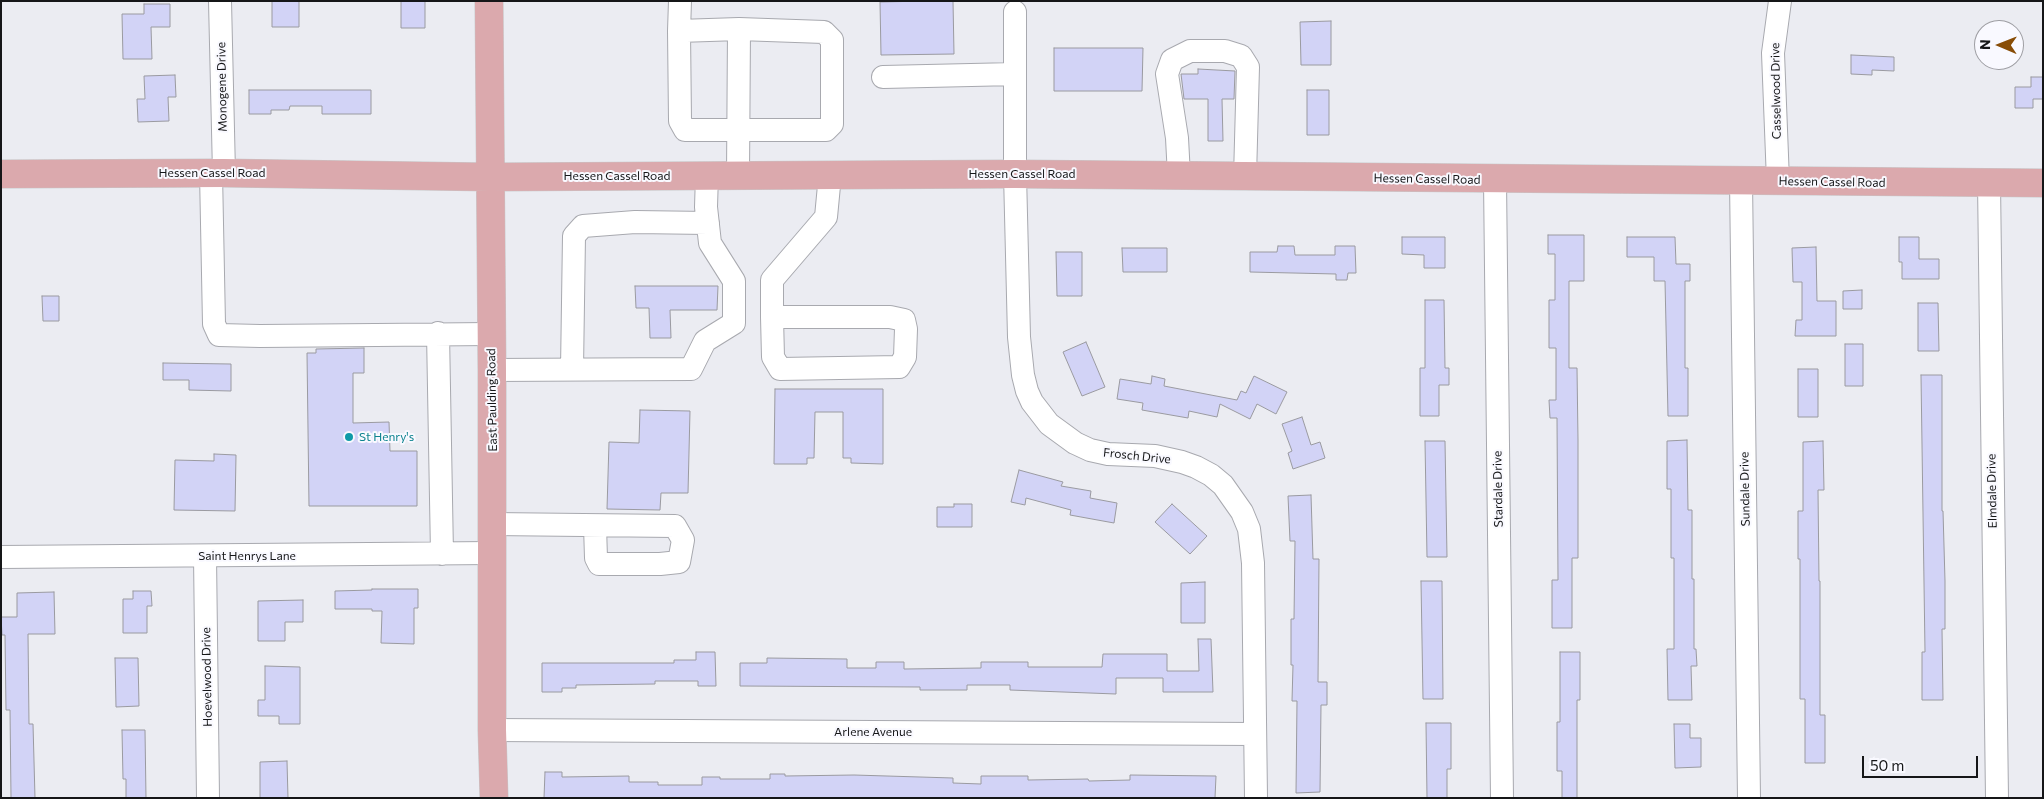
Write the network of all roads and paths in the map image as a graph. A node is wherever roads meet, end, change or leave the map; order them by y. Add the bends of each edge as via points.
1 (220, 1) edge
2 (489, 1) edge
3 (680, 1) edge
4 (1780, 1) edge
5 (1015, 12) dead end
6 (738, 29) junction
7 (679, 31) junction
8 (1015, 74) junction
9 (883, 77) dead end
10 (738, 131) junction
11 (218, 173) junction
12 (1, 174) edge
13 (1015, 174) junction
14 (830, 175) junction
15 (707, 176) junction
16 (738, 176) junction
17 (1179, 176) junction
18 (490, 177) junction
19 (1244, 177) junction
20 (1495, 180) junction
21 (1741, 181) junction
22 (1778, 181) junction
23 (2043, 183) edge
24 (1988, 184) junction
25 (708, 223) junction
26 (772, 317) junction
27 (438, 333) junction
28 (491, 334) junction
29 (572, 369) junction
30 (492, 370) junction
31 (492, 524) junction
32 (595, 526) dead end
33 (492, 553) junction
34 (442, 554) junction
35 (205, 556) junction
36 (1, 557) edge
37 (492, 730) junction
38 (1255, 734) junction
39 (208, 798) edge
40 (494, 798) edge
41 (1256, 798) edge
42 (1502, 798) edge
43 (1749, 798) edge
44 (1997, 798) edge

1 - 11 street, Monogene Drive
2 - 18 main road, East Paulding Road
3 - 7 street
4 - 22 street, Casselwood Drive via 1773,53
5 - 8 street, Frosch Drive
6 - 7 street
6 - 10 street
6 - 10 street via 824,32 832,40 832,124 826,130
7 - 10 street via 680,121 685,130
8 - 9 street
8 - 13 street, Frosch Drive
10 - 16 street
11 - 12 main road, Hessen Cassel Road
11 - 18 main road, Hessen Cassel Road
11 - 27 street, Monogene Drive via 214,324 219,335
13 - 14 main road, Hessen Cassel Road
13 - 17 main road, Hessen Cassel Road
13 - 38 street, Frosch Drive via 1020,354 1027,391 1039,413 1062,435 1090,450 1117,456 1168,458 1196,467 1223,485 1242,512 1249,529 1254,562
14 - 16 main road, Hessen Cassel Road
14 - 26 street via 826,217 772,280
15 - 16 main road, Hessen Cassel Road
15 - 18 main road, Hessen Cassel Road
15 - 25 street
17 - 19 main road, Hessen Cassel Road
17 - 19 street via 1167,74 1172,60 1190,51 1225,51 1241,56 1248,67
18 - 28 main road, East Paulding Road
19 - 20 main road, Hessen Cassel Road
20 - 21 main road, Hessen Cassel Road
20 - 42 street, Stardale Drive
21 - 22 main road, Hessen Cassel Road
21 - 43 street, Sundale Drive
22 - 24 main road, Hessen Cassel Road
23 - 24 main road, Hessen Cassel Road
24 - 44 street, Elmdale Drive
25 - 29 street via 635,222 583,226 574,236
25 - 29 street via 710,243 734,280 734,323 705,341 692,369
26 - 26 street via 773,356 780,368 899,367 905,357 904,320 890,317
27 - 28 street
27 - 34 street
28 - 30 main road, East Paulding Road
29 - 30 street
30 - 31 main road, East Paulding Road
31 - 32 street
31 - 33 main road, East Paulding Road
33 - 34 street, Saint Henrys Lane
33 - 37 main road, East Paulding Road
34 - 35 street, Saint Henrys Lane
35 - 36 street, Saint Henrys Lane
35 - 39 street, Hoevelwood Drive
37 - 38 street, Arlene Avenue
37 - 40 main road, East Paulding Road
38 - 41 street, Frosch Drive

